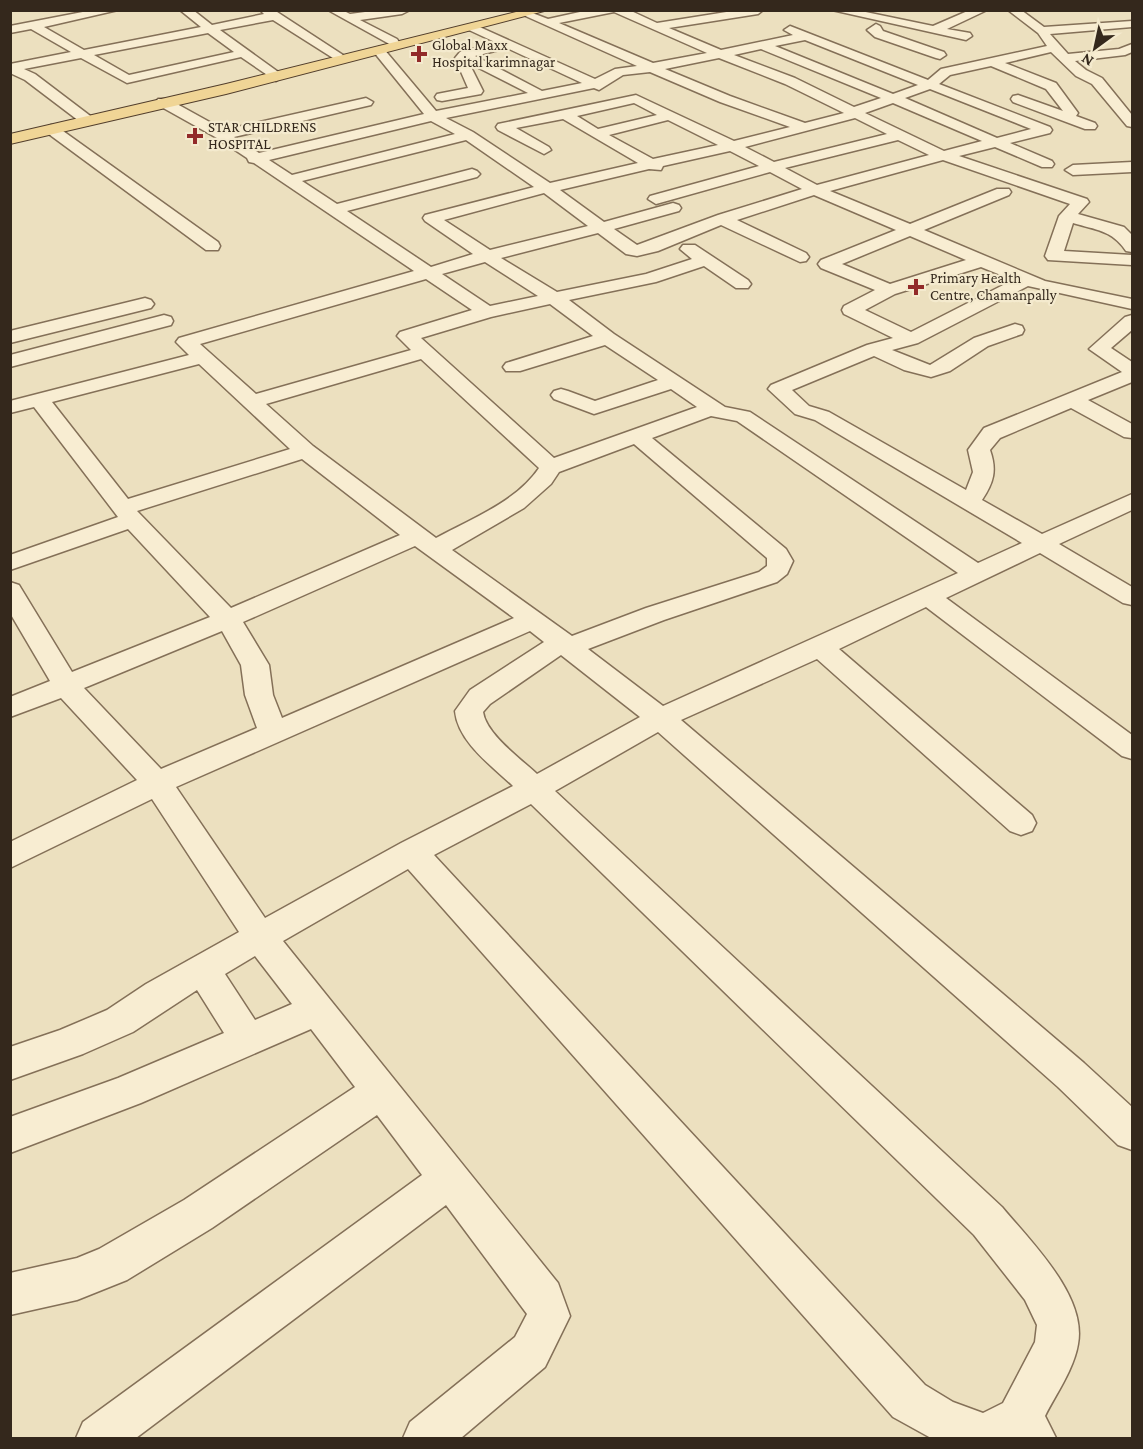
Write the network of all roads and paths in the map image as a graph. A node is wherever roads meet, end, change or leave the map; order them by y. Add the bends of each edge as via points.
1 (333, 10) edge
2 (609, 10) edge
3 (618, 10) edge
4 (976, 10) edge
5 (1013, 10) edge
6 (109, 11) edge
7 (402, 11) edge
8 (521, 12) edge
9 (836, 12) edge
10 (188, 13) edge
11 (270, 13) edge
12 (1113, 13) dead end
13 (545, 16) edge
14 (768, 17) edge
15 (349, 18) junction
16 (171, 19) dead end
17 (798, 19) dead end
18 (1132, 19) edge
19 (121, 21) dead end
20 (1096, 21) junction
21 (900, 22) junction
22 (1132, 24) edge
23 (34, 26) junction
24 (653, 27) junction
25 (209, 28) junction
26 (473, 28) junction
27 (936, 29) junction
28 (10, 30) edge
29 (1042, 31) junction
30 (808, 36) junction
31 (966, 36) dead end
32 (711, 38) dead end
33 (66, 39) junction
34 (393, 42) junction
35 (690, 42) junction
36 (40, 44) dead end
37 (510, 44) junction
38 (762, 45) junction
39 (1054, 48) junction
40 (379, 51) junction
41 (81, 53) junction
42 (244, 53) junction
43 (175, 54) dead end
44 (719, 54) junction
45 (1130, 54) edge
46 (337, 55) junction
47 (464, 55) junction
48 (940, 55) dead end
49 (1065, 58) junction
50 (993, 62) junction
51 (190, 65) junction
52 (11, 68) edge
53 (649, 68) junction
54 (946, 72) junction
55 (1081, 73) junction
56 (273, 74) junction
57 (127, 79) junction
58 (967, 80) dead end
59 (596, 84) junction
60 (523, 85) junction
61 (930, 85) junction
62 (488, 90) junction
63 (158, 95) junction
64 (541, 95) junction
65 (1008, 95) dead end
66 (442, 97) dead end
67 (636, 99) junction
68 (895, 99) junction
69 (369, 100) dead end
70 (854, 111) junction
71 (565, 114) junction
72 (1065, 114) junction
73 (1126, 114) edge
74 (433, 116) junction
75 (668, 116) junction
76 (87, 121) junction
77 (1090, 126) dead end
78 (804, 127) junction
79 (51, 129) junction
80 (596, 134) junction
81 (222, 135) junction
82 (468, 135) junction
83 (900, 135) junction
84 (710, 136) junction
85 (10, 139) edge
86 (1000, 143) junction
87 (732, 146) junction
88 (544, 150) dead end
89 (633, 155) junction
90 (941, 155) junction
91 (254, 159) junction
92 (649, 164) junction
93 (1047, 164) dead end
94 (1132, 167) edge
95 (771, 168) junction
96 (1072, 170) dead end
97 (610, 173) junction
98 (472, 174) dead end
99 (289, 180) junction
100 (547, 188) junction
101 (700, 188) junction
102 (815, 190) junction
103 (1004, 192) dead end
104 (656, 199) junction
105 (673, 208) junction
106 (334, 210) junction
107 (748, 212) junction
108 (1067, 216) junction
109 (724, 220) junction
110 (704, 225) junction
111 (600, 228) junction
112 (910, 230) junction
113 (673, 238) junction
114 (212, 246) dead end
115 (1132, 246) edge
116 (487, 256) junction
117 (800, 257) dead end
118 (706, 260) junction
119 (1132, 260) edge
120 (981, 261) junction
121 (427, 272) junction
122 (1027, 280) junction
123 (742, 284) dead end
124 (131, 289) dead end
125 (889, 290) junction
126 (555, 299) junction
127 (145, 304) junction
128 (1131, 310) edge
129 (488, 312) junction
130 (164, 321) junction
131 (1015, 330) dead end
132 (10, 337) edge
133 (914, 337) junction
134 (608, 338) junction
135 (874, 349) junction
136 (194, 350) junction
137 (424, 352) junction
138 (957, 358) junction
139 (10, 361) edge
140 (513, 367) dead end
141 (1132, 370) edge
142 (1132, 375) edge
143 (673, 382) junction
144 (561, 395) dead end
145 (1070, 399) junction
146 (39, 400) junction
147 (252, 402) junction
148 (10, 407) edge
149 (714, 408) junction
150 (1132, 432) edge
151 (637, 436) junction
152 (305, 451) junction
153 (551, 467) junction
154 (1132, 501) edge
155 (968, 503) junction
156 (127, 514) junction
157 (426, 543) junction
158 (1039, 545) junction
159 (10, 563) edge
160 (977, 574) junction
161 (10, 590) edge
162 (928, 597) junction
163 (1132, 597) edge
164 (226, 620) junction
165 (533, 620) junction
166 (565, 644) junction
167 (820, 647) junction
168 (66, 686) junction
169 (10, 708) edge
170 (660, 717) junction
171 (273, 732) junction
172 (1132, 749) edge
173 (157, 783) junction
174 (534, 789) junction
175 (1021, 823) dead end
176 (412, 852) junction
177 (10, 856) edge
178 (260, 937) junction
179 (203, 970) junction
180 (317, 1010) junction
181 (248, 1039) junction
182 (10, 1064) edge
183 (381, 1091) junction
184 (1132, 1132) edge
185 (10, 1135) edge
186 (450, 1178) junction
187 (10, 1294) edge
188 (1026, 1429) edge
189 (99, 1438) edge
190 (426, 1438) edge

1 - 15 street
2 - 13 street
3 - 24 street
4 - 27 street via 979,11
5 - 29 street
6 - 19 street
6 - 23 street
7 - 15 street
8 - 13 main road
8 - 26 main road
8 - 34 main road
9 - 21 street
10 - 16 street
10 - 25 street
11 - 25 street
11 - 46 street
12 - 18 street
13 - 53 street
14 - 17 street
14 - 24 street
14 - 30 street
15 - 34 street
20 - 22 street
20 - 29 street
20 - 45 street
21 - 27 street
21 - 48 street via 873,30
23 - 28 street
23 - 33 street
24 - 35 street
25 - 41 street
25 - 42 street
26 - 37 street
26 - 40 main road
27 - 31 street
29 - 39 street
30 - 38 street
30 - 61 street
32 - 35 street
33 - 36 street
33 - 41 street
34 - 46 main road
35 - 44 street
37 - 47 street
37 - 59 street
38 - 44 street
38 - 68 street
39 - 49 street
39 - 50 street
40 - 56 main road
40 - 74 street via 407,93
41 - 52 street
41 - 57 street
42 - 51 street
42 - 56 street
43 - 51 street
44 - 53 street
44 - 70 street
45 - 49 street
45 - 55 street via 1105,68
46 - 56 main road
47 - 60 street
47 - 62 street via 461,58
49 - 55 street
50 - 54 street
50 - 72 street via 1051,86
51 - 57 street
52 - 76 street via 30,77
53 - 59 street via 620,72
53 - 78 street
54 - 58 street
54 - 61 street
55 - 73 street via 1097,81
56 - 63 main road via 194,95
57 - 63 street
59 - 64 street
59 - 67 street
60 - 62 street
60 - 64 street
61 - 68 street
61 - 86 street via 1045,130
62 - 66 street
63 - 76 main road
63 - 81 street
64 - 74 street
65 - 72 street
67 - 71 street
67 - 75 street
68 - 70 street
68 - 86 street
69 - 81 street
70 - 78 street
70 - 83 street
71 - 80 street
71 - 88 street via 503,127
72 - 73 street via 1093,110
72 - 77 street
74 - 82 street
74 - 91 street
75 - 80 street
75 - 84 street
76 - 79 main road
78 - 87 street
79 - 85 main road
79 - 114 street
80 - 89 street
81 - 91 street
82 - 99 street
82 - 100 street
83 - 90 street
83 - 95 street
84 - 87 street
84 - 89 street
86 - 90 street
86 - 93 street
87 - 92 street
87 - 95 street
89 - 92 street
90 - 102 street
90 - 108 street via 1082,202
91 - 99 street
92 - 97 street
92 - 101 street
94 - 96 street
95 - 101 street
95 - 102 street
97 - 100 street
97 - 104 street
98 - 106 street
99 - 106 street
100 - 111 street
100 - 116 street via 431,218
101 - 104 street
101 - 107 street
102 - 107 street
102 - 112 street
103 - 112 street
104 - 105 street
105 - 110 street
105 - 111 street
106 - 121 street
107 - 109 street
108 - 115 street via 1118,231
108 - 119 street via 1053,256
109 - 110 street
109 - 117 street
110 - 113 street
111 - 113 street via 637,251
111 - 116 street
112 - 120 street
112 - 125 street via 827,264
113 - 118 street
116 - 121 street
116 - 126 street
118 - 123 street
118 - 126 street via 650,278
120 - 122 street
120 - 125 street
121 - 129 street
121 - 136 street
122 - 128 street
122 - 133 street
124 - 127 street
125 - 133 street via 851,310
126 - 129 street
126 - 134 street
127 - 130 street
127 - 132 street
128 - 141 street via 1099,350
129 - 137 street via 407,336
130 - 136 street
130 - 139 street
131 - 138 street via 981,342
133 - 135 street
133 - 138 street
134 - 140 street
134 - 143 street
135 - 138 street via 911,366 931,370
135 - 155 street via 778,389 802,410 822,416
136 - 146 street
136 - 147 street
137 - 147 street
137 - 153 street
142 - 145 street
143 - 144 street via 594,408
143 - 149 street
145 - 150 street
145 - 155 street via 992,433 979,450 985,471 983,481
146 - 148 street
146 - 156 street
147 - 152 street
149 - 151 street
149 - 160 street via 743,416
151 - 153 street
151 - 166 street via 781,561 768,577
152 - 156 street
152 - 157 street
153 - 157 street via 528,495
154 - 158 street
155 - 158 street
156 - 159 street
156 - 164 street
157 - 164 street
157 - 165 street
158 - 160 street
158 - 163 street
160 - 162 street
161 - 168 street
162 - 167 street
162 - 172 street
164 - 168 street
164 - 171 street via 255,665 263,710
165 - 166 street
165 - 171 street
166 - 170 street
166 - 174 street via 480,697 469,711 470,720 484,741
167 - 170 street
167 - 175 street
168 - 169 street
168 - 173 street
170 - 174 street
170 - 184 street
171 - 173 street
173 - 177 street
173 - 178 street
174 - 176 street
174 - 188 street via 988,1221 1040,1285 1059,1324 1056,1347
176 - 178 street
176 - 188 street via 909,1401 941,1420 985,1436
178 - 179 street
178 - 180 street
179 - 181 street
179 - 182 street via 120,1021
180 - 181 street
180 - 183 street
181 - 185 street via 128,1091
183 - 186 street
183 - 187 street via 198,1214 112,1265 77,1279
186 - 189 street
186 - 190 street via 543,1298 549,1316 530,1352

